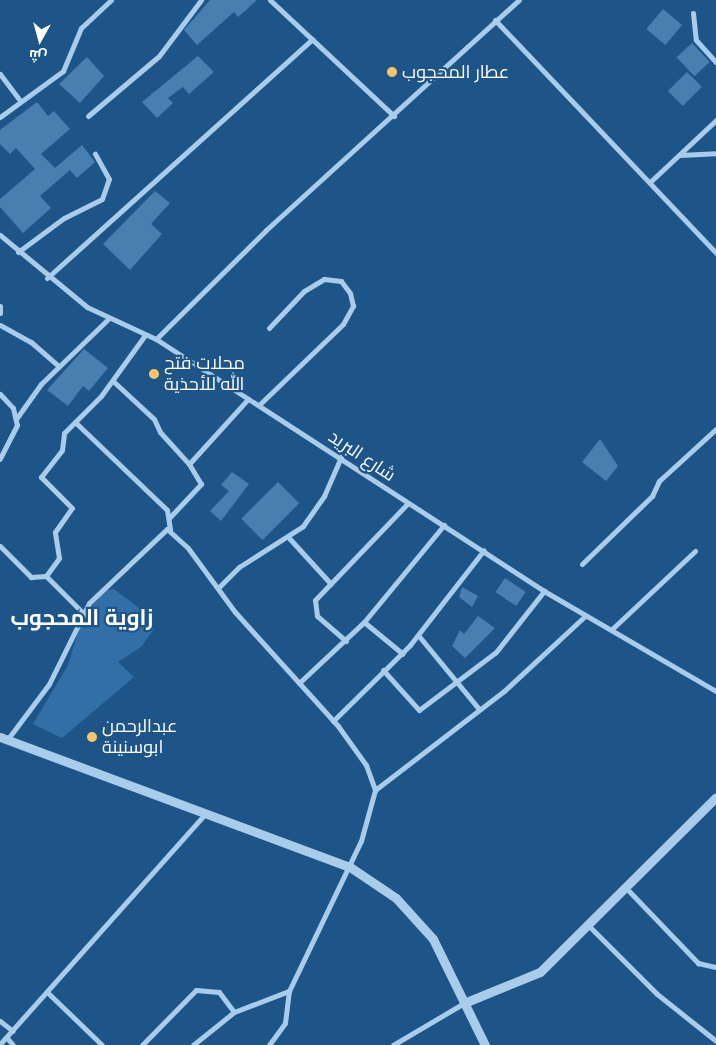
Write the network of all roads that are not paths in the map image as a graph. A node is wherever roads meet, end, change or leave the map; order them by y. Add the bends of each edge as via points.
1 (111, 0) edge
2 (202, 0) edge
3 (270, 0) edge
4 (519, 0) edge
5 (693, 13) dead end
6 (496, 20) junction
7 (312, 39) junction
8 (716, 62) edge
9 (0, 74) edge
10 (20, 99) junction
11 (88, 116) dead end
12 (394, 116) junction
13 (0, 117) edge
14 (716, 120) edge
15 (716, 153) edge
16 (96, 154) dead end
17 (680, 155) junction
18 (650, 182) junction
19 (0, 236) edge
20 (18, 252) junction
21 (716, 253) edge
22 (47, 278) junction
23 (0, 306) edge
24 (0, 313) edge
25 (108, 319) junction
26 (0, 325) edge
27 (269, 328) dead end
28 (145, 335) junction
29 (156, 339) junction
30 (59, 366) junction
31 (113, 381) junction
32 (0, 394) edge
33 (248, 399) junction
34 (260, 404) junction
35 (16, 419) junction
36 (76, 422) junction
37 (716, 429) edge
38 (341, 457) junction
39 (0, 459) edge
40 (189, 464) junction
41 (407, 504) junction
42 (169, 518) junction
43 (444, 525) junction
44 (170, 530) junction
45 (289, 538) junction
46 (0, 546) edge
47 (484, 550) junction
48 (695, 551) dead end
49 (582, 564) dead end
50 (46, 576) junction
51 (331, 584) junction
52 (218, 588) junction
53 (544, 591) junction
54 (83, 613) junction
55 (585, 616) junction
56 (364, 622) junction
57 (612, 629) junction
58 (418, 635) junction
59 (346, 641) junction
60 (402, 654) junction
61 (383, 670) junction
62 (456, 682) junction
63 (299, 683) junction
64 (716, 691) edge
65 (479, 709) junction
66 (333, 721) junction
67 (3, 738) edge
68 (376, 790) junction
69 (716, 797) edge
70 (208, 811) junction
71 (350, 867) junction
72 (626, 889) junction
73 (589, 926) junction
74 (716, 967) edge
75 (290, 991) junction
76 (47, 992) junction
77 (464, 1003) junction
78 (234, 1012) junction
79 (0, 1021) edge
80 (13, 1031) junction
81 (7, 1038) junction
82 (716, 1041) edge
83 (0, 1044) edge
84 (13, 1045) edge
85 (102, 1045) edge
86 (142, 1045) edge
87 (194, 1045) edge
88 (269, 1045) edge
89 (393, 1045) edge
90 (486, 1045) edge

1 - 10 street via 81,28 63,71
2 - 11 street via 159,56
3 - 7 street
4 - 6 street
5 - 8 street via 696,40
6 - 12 street
6 - 18 street
7 - 12 street
7 - 22 street
9 - 10 street
10 - 13 street
12 - 29 street via 266,230
14 - 17 street
15 - 17 street
16 - 20 street via 109,179 102,199 64,218
17 - 18 street
18 - 21 street
19 - 20 street, شارع البريد
20 - 22 street, شارع البريد
22 - 25 street, شارع البريد
23 - 24 street
25 - 28 street, شارع البريد
25 - 30 street
26 - 30 street via 30,342
27 - 34 street via 304,291 324,279 341,281 350,293 353,306 343,324
28 - 29 street, شارع البريد
28 - 31 street
29 - 33 street, شارع البريد
30 - 35 street
31 - 36 street
31 - 40 street via 154,419 160,432
32 - 35 street via 13,408
33 - 34 street, شارع البريد
33 - 40 street
34 - 38 street, شارع البريد
35 - 39 street via 14,439
36 - 42 street via 134,475
36 - 50 street via 61,437 62,450 41,477 72,508 55,532 59,558
37 - 49 street via 658,481 652,496
38 - 41 street, شارع البريد
38 - 45 street via 315,513
40 - 42 street via 201,484
41 - 43 street, شارع البريد
41 - 51 street
42 - 44 street
43 - 47 street, شارع البريد
43 - 56 street
44 - 52 street
44 - 54 street via 96,594
45 - 51 street
45 - 52 street via 239,567
46 - 50 street via 31,577
47 - 53 street, شارع البريد
47 - 58 street
48 - 57 street
50 - 54 street
51 - 59 street via 315,600 314,612
52 - 63 street
53 - 55 street, شارع البريد
53 - 62 street via 496,652
54 - 67 street via 49,684
55 - 57 street, شارع البريد
55 - 65 street
56 - 59 street
56 - 60 street
57 - 64 street, شارع البريد
58 - 60 street
58 - 62 street
59 - 63 street
60 - 61 street
61 - 62 street via 417,710
61 - 66 street
62 - 65 street
63 - 66 street
65 - 68 street
66 - 68 street via 366,766
67 - 70 street
68 - 71 street via 371,817
69 - 72 street
70 - 71 street
70 - 76 street
71 - 75 street
71 - 77 street via 396,898 420,923 443,957
72 - 73 street
72 - 74 street via 698,963
73 - 77 street via 540,972
73 - 82 street via 657,994
75 - 78 street
75 - 88 street via 285,1023
76 - 80 street
76 - 85 street
77 - 89 street
77 - 90 street
78 - 86 street via 219,992 196,990
78 - 87 street
79 - 80 street
80 - 81 street
81 - 83 street
81 - 84 street

